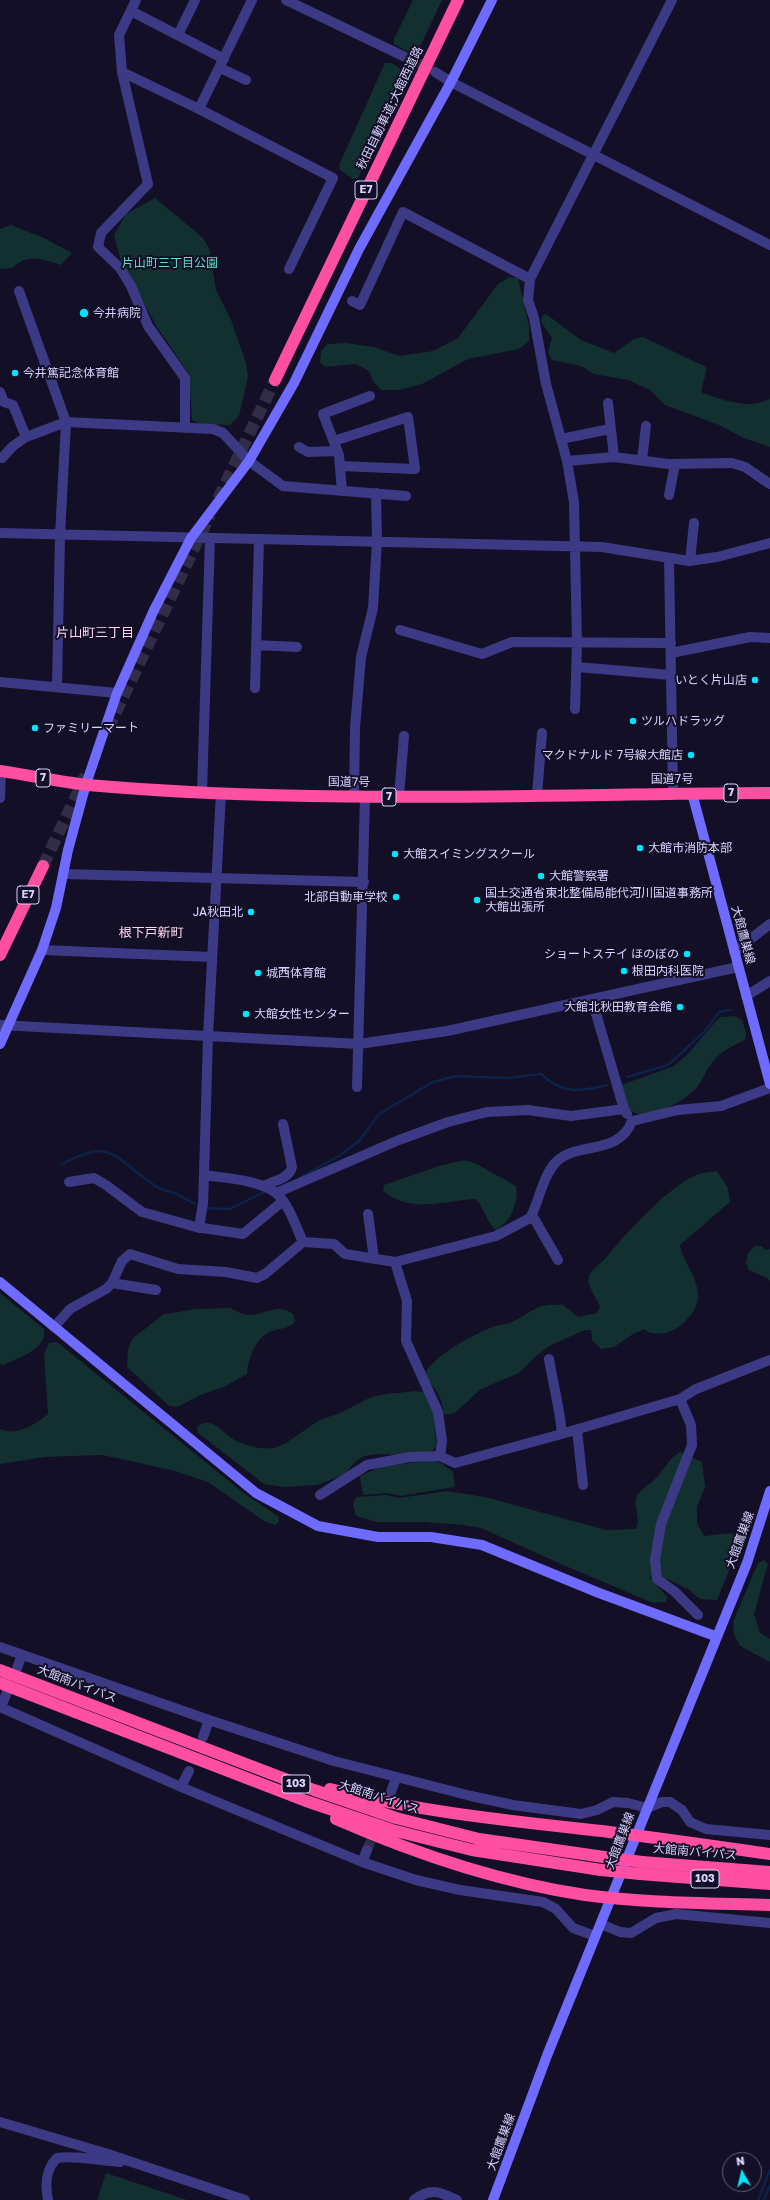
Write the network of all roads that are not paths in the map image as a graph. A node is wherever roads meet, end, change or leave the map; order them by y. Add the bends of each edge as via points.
1 (136, 0) edge
2 (195, 0) edge
3 (252, 0) edge
4 (286, 0) edge
5 (458, 0) edge
6 (492, 0) edge
7 (672, 0) edge
8 (131, 11) junction
9 (178, 35) junction
10 (403, 56) tunnel mouth
11 (222, 64) junction
12 (122, 72) junction
13 (435, 72) tunnel mouth
14 (246, 80) dead end
15 (451, 82) junction
16 (199, 109) junction
17 (593, 155) junction
18 (770, 245) edge
19 (289, 269) dead end
20 (530, 279) junction
21 (19, 291) dead end
22 (352, 301) dead end
23 (275, 380) tunnel mouth
24 (0, 392) edge
25 (370, 396) dead end
26 (608, 403) dead end
27 (66, 422) junction
28 (646, 426) dead end
29 (185, 428) junction
30 (610, 428) junction
31 (26, 437) junction
32 (561, 439) junction
33 (336, 446) junction
34 (299, 447) dead end
35 (614, 457) junction
36 (2, 458) dead end
37 (642, 460) junction
38 (249, 461) junction
39 (567, 462) junction
40 (675, 464) junction
41 (340, 466) junction
42 (770, 484) edge
43 (342, 491) junction
44 (376, 494) junction
45 (669, 495) dead end
46 (406, 496) dead end
47 (694, 523) dead end
48 (0, 533) edge
49 (60, 536) junction
50 (191, 538) junction
51 (210, 538) junction
52 (260, 539) junction
53 (377, 542) junction
54 (770, 543) edge
55 (575, 546) junction
56 (670, 559) junction
57 (690, 561) junction
58 (400, 630) dead end
59 (770, 638) edge
60 (577, 643) junction
61 (256, 646) junction
62 (297, 648) dead end
63 (671, 648) junction
64 (577, 667) junction
65 (671, 675) junction
66 (0, 682) edge
67 (57, 686) junction
68 (255, 688) dead end
69 (117, 692) junction
70 (575, 708) dead end
71 (542, 733) dead end
72 (404, 736) dead end
73 (0, 771) edge
74 (86, 784) junction
75 (202, 792) junction
76 (221, 793) junction
77 (673, 793) junction
78 (692, 793) junction
79 (770, 793) edge
80 (537, 794) junction
81 (399, 796) junction
82 (360, 797) junction
83 (0, 798) edge
84 (43, 866) tunnel mouth
85 (63, 874) junction
86 (217, 879) junction
87 (364, 882) junction
88 (14, 924) junction
89 (770, 924) edge
90 (0, 948) edge
91 (42, 950) junction
92 (734, 952) junction
93 (0, 955) edge
94 (211, 957) junction
95 (738, 967) junction
96 (770, 981) edge
97 (746, 996) junction
98 (592, 1000) junction
99 (4, 1025) edge
100 (208, 1036) junction
101 (0, 1044) edge
102 (359, 1044) junction
103 (770, 1084) edge
104 (357, 1087) dead end
105 (770, 1088) edge
106 (624, 1109) junction
107 (632, 1121) junction
108 (283, 1124) dead end
109 (204, 1175) junction
110 (69, 1182) dead end
111 (264, 1186) junction
112 (276, 1193) junction
113 (283, 1202) junction
114 (368, 1214) dead end
115 (532, 1215) junction
116 (199, 1228) junction
117 (303, 1242) junction
118 (374, 1259) junction
119 (558, 1260) dead end
120 (395, 1262) junction
121 (0, 1282) edge
122 (112, 1283) junction
123 (156, 1290) dead end
124 (54, 1327) junction
125 (549, 1358) dead end
126 (770, 1360) edge
127 (680, 1399) junction
128 (577, 1430) junction
129 (562, 1434) junction
130 (440, 1456) junction
131 (584, 1485) dead end
132 (770, 1491) edge
133 (320, 1495) dead end
134 (698, 1615) dead end
135 (716, 1636) junction
136 (0, 1647) edge
137 (22, 1655) junction
138 (17, 1668) dead end
139 (0, 1670) edge
140 (3, 1688) edge
141 (0, 1707) edge
142 (209, 1720) junction
143 (203, 1737) dead end
144 (222, 1755) junction
145 (218, 1767) junction
146 (189, 1771) dead end
147 (396, 1778) junction
148 (181, 1787) junction
149 (391, 1792) dead end
150 (647, 1808) junction
151 (770, 1835) edge
152 (636, 1836) junction
153 (367, 1850) tunnel mouth
154 (770, 1854) edge
155 (362, 1862) junction
156 (770, 1872) edge
157 (770, 1884) edge
158 (612, 1898) junction
159 (770, 1905) edge
160 (770, 1923) edge
161 (601, 1924) junction
162 (595, 1936) junction
163 (0, 2122) edge
164 (130, 2162) junction
165 (48, 2200) edge
166 (245, 2200) edge
167 (414, 2200) edge
168 (457, 2200) edge
169 (493, 2200) edge

1 - 8 street
2 - 9 street
3 - 11 street
4 - 10 street
5 - 23 highway, 秋田自動車道;大館西道路 / E7
6 - 15 street
7 - 17 street
8 - 9 street
8 - 12 street via 119,35
9 - 11 street
11 - 14 street
11 - 16 street
12 - 16 street
12 - 29 street via 148,184 101,233 98,247 120,268 131,286 148,326 185,378
13 - 15 street
15 - 17 street
15 - 38 street via 359,249 294,383
16 - 19 street via 333,178
17 - 18 street
17 - 20 street
20 - 22 street via 403,212 360,305
20 - 32 street via 528,300
21 - 27 street
24 - 31 street via 4,402 13,405
25 - 33 street via 324,414
26 - 30 street
27 - 29 street
27 - 31 street
27 - 49 street
28 - 37 street
29 - 38 street via 223,432
30 - 32 street
30 - 35 street
31 - 36 street
32 - 39 street
33 - 34 street via 308,452
33 - 41 street
33 - 41 street via 408,417 414,469
35 - 37 street
35 - 39 street
37 - 40 street
38 - 43 street via 283,486
38 - 50 street
39 - 55 street via 574,502
40 - 42 street via 732,463 745,467
40 - 45 street
41 - 43 street
43 - 44 street
44 - 46 street
44 - 53 street
47 - 57 street
48 - 49 street
49 - 50 street
49 - 67 street
50 - 51 street
50 - 69 street via 154,610
51 - 52 street
51 - 75 street
52 - 53 street
52 - 61 street
53 - 55 street
53 - 82 street via 373,608 361,657 355,728
54 - 57 street via 717,557
55 - 56 street via 627,550
55 - 60 street
56 - 57 street
56 - 63 street
58 - 60 street via 482,654 512,642
59 - 63 street via 750,637
60 - 63 street
60 - 64 street
61 - 62 street
61 - 68 street
63 - 65 street
64 - 65 street
64 - 70 street
65 - 77 street
66 - 67 street
67 - 69 street
69 - 74 street
71 - 80 street
72 - 81 street
73 - 74 highway, 国道7号 / 7
73 - 83 street
74 - 75 highway, 国道7号 / 7
74 - 85 street
75 - 76 highway, 国道7号 / 7
76 - 82 highway, 国道7号 / 7
76 - 86 street
77 - 78 highway, 国道7号 / 7
77 - 80 highway, 国道7号 / 7
78 - 79 highway, 国道7号 / 7
78 - 92 street, 大館鷹巣線
80 - 81 highway, 国道7号 / 7
81 - 82 highway, 国道7号 / 7
82 - 87 street
84 - 88 highway, E7
85 - 86 street
85 - 91 street via 56,908
86 - 87 street
86 - 94 street
87 - 102 street
88 - 90 highway
88 - 93 highway, E7
89 - 92 street
91 - 94 street
91 - 99 street
92 - 95 street, 大館鷹巣線
94 - 100 street
95 - 97 street, 大館鷹巣線
95 - 98 street
96 - 97 street
97 - 103 street, 大館鷹巣線
98 - 102 street via 447,1031
98 - 106 street
99 - 100 street
99 - 101 street
100 - 102 street
100 - 109 street
102 - 104 street
105 - 107 street via 721,1106 678,1110
106 - 107 street
106 - 112 street via 571,1116 528,1110 487,1112 448,1122 399,1140
107 - 115 street via 629,1128 605,1146 566,1154 556,1162 547,1176
108 - 111 street via 291,1173
109 - 111 street
109 - 116 street
110 - 116 street via 94,1178 106,1184 142,1212
111 - 112 street
112 - 113 street
113 - 116 street via 243,1234
113 - 117 street
114 - 118 street
115 - 119 street
115 - 120 street via 496,1236
117 - 118 street via 334,1244 345,1254
117 - 122 street via 257,1278 226,1272 178,1269 130,1254 122,1261
118 - 120 street
120 - 130 street via 407,1301 406,1341 438,1412 442,1441
121 - 124 street
122 - 123 street
122 - 124 street via 70,1309
124 - 135 street via 256,1492 303,1520 318,1526 378,1537 431,1537 482,1545 599,1593
125 - 129 street
126 - 127 street
127 - 128 street
127 - 134 street via 691,1425 692,1445 662,1524 655,1560 657,1579 674,1591
128 - 129 street
128 - 131 street
129 - 130 street via 455,1462
130 - 133 street via 410,1457 367,1465
132 - 135 street, 大館鷹巣線 via 747,1563
135 - 150 street, 大館鷹巣線
136 - 137 street
137 - 138 street
137 - 142 street
139 - 144 highway, 大館南バイパス / 103
140 - 141 street
140 - 145 highway, 103
141 - 148 street
142 - 143 street
142 - 147 street via 363,1770
144 - 152 highway via 308,1783 418,1809
144 - 156 highway, 大館南バイパス / 103, bridge via 355,1805 436,1829 518,1846 642,1862
145 - 157 highway, 103, bridge via 342,1813 430,1840 515,1858 601,1870
145 - 158 highway via 378,1837 440,1860 542,1887
146 - 148 street
147 - 149 street
147 - 150 street via 471,1796 572,1814 590,1813 617,1802
148 - 155 street
150 - 151 street via 662,1802 670,1802 682,1810 690,1822 706,1829
150 - 152 street, 大館鷹巣線
152 - 154 highway
152 - 158 street, 大館鷹巣線
153 - 155 street
155 - 162 street via 416,1880 460,1890 543,1902 556,1910 574,1928
158 - 159 highway
158 - 161 street, 大館鷹巣線
160 - 161 street via 676,1914 661,1916 631,1933 620,1932
161 - 162 street, 大館鷹巣線
162 - 169 street, 大館鷹巣線
163 - 164 street
164 - 165 street via 102,2162 69,2156 57,2158 48,2171
164 - 166 street
167 - 168 street via 424,2193 432,2192

